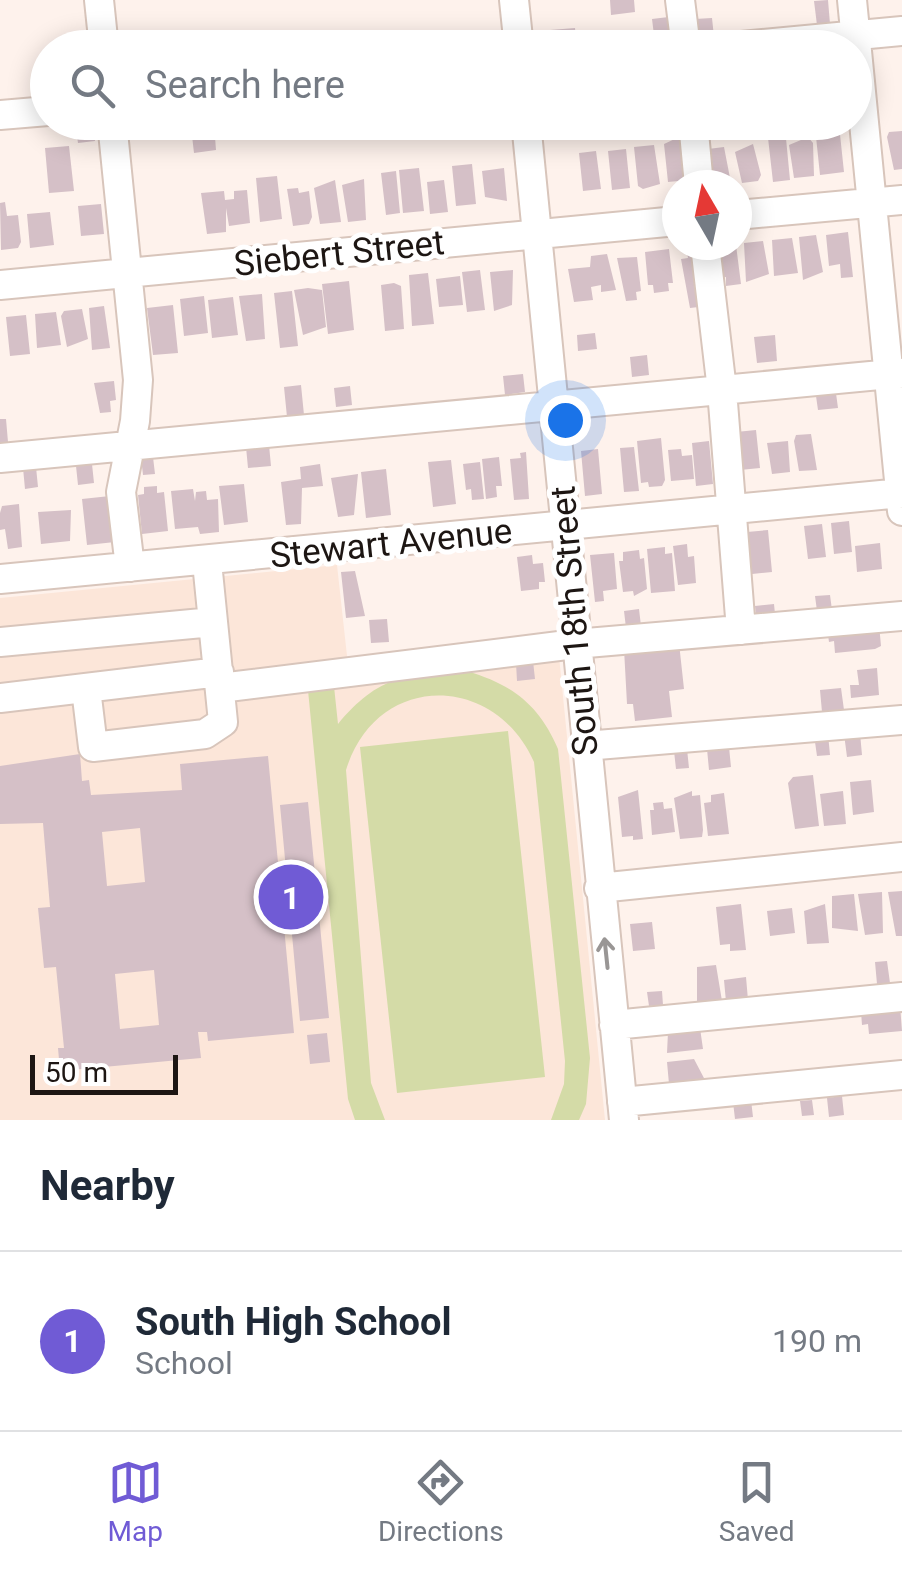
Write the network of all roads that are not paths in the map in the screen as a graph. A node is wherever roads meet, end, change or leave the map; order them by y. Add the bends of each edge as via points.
1 (99, 0) edge
2 (514, 0) edge
3 (680, 0) edge
4 (852, 0) edge
5 (102, 30) edge
6 (517, 30) edge
7 (684, 30) edge
8 (855, 30) edge
9 (902, 31) edge
10 (872, 34) edge
11 (30, 112) edge
12 (0, 115) edge
13 (114, 140) edge
14 (528, 140) edge
15 (695, 140) edge
16 (867, 140) edge
17 (698, 170) edge
18 (902, 200) edge
19 (873, 203) junction
20 (752, 215) edge
21 (662, 222) edge
22 (538, 234) junction
23 (707, 260) edge
24 (127, 274) junction
25 (0, 285) edge
26 (895, 374) edge
27 (722, 390) junction
28 (554, 404) junction
29 (129, 446) junction
30 (0, 458) edge
31 (901, 499) edge
32 (730, 510) junction
33 (564, 525) junction
34 (206, 562) junction
35 (130, 566) junction
36 (0, 579) edge
37 (902, 616) edge
38 (213, 622) junction
39 (741, 630) junction
40 (0, 642) edge
41 (575, 644) junction
42 (219, 680) junction
43 (86, 689) junction
44 (0, 698) edge
45 (902, 720) edge
46 (585, 746) junction
47 (902, 856) edge
48 (599, 888) junction
49 (902, 997) edge
50 (614, 1025) junction
51 (902, 1075) edge
52 (623, 1111) edge

1 - 5 street
2 - 6 street
3 - 7 street
4 - 8 street
9 - 10 street
11 - 12 street
13 - 24 street
14 - 22 street, South 18th Street
15 - 17 street
16 - 19 street
18 - 19 street
19 - 20 street
19 - 26 street
21 - 22 street, Siebert Street
22 - 24 street, Siebert Street
22 - 28 street, South 18th Street
23 - 27 street
24 - 25 street, Siebert Street
24 - 29 street via 138,380
26 - 27 street
26 - 31 street
27 - 28 street
27 - 32 street
28 - 29 street
28 - 33 street, South 18th Street
29 - 30 street
29 - 35 street via 121,492
31 - 32 street, Stewart Avenue
32 - 33 street, Stewart Avenue
32 - 39 street
33 - 34 street, Stewart Avenue
33 - 41 street, South 18th Street
34 - 35 street, Stewart Avenue
34 - 38 street
35 - 36 street, Stewart Avenue
37 - 39 street
38 - 40 street
38 - 42 street
39 - 41 street
41 - 42 street
41 - 46 street, South 18th Street
42 - 43 street
42 - 43 street via 223,722 205,734 93,746
43 - 44 street
45 - 46 street
46 - 48 street, South 18th Street
47 - 48 street
50 -> 48 street, South 18th Street
49 - 50 street
50 - 52 street, South 18th Street
51 - 52 street

